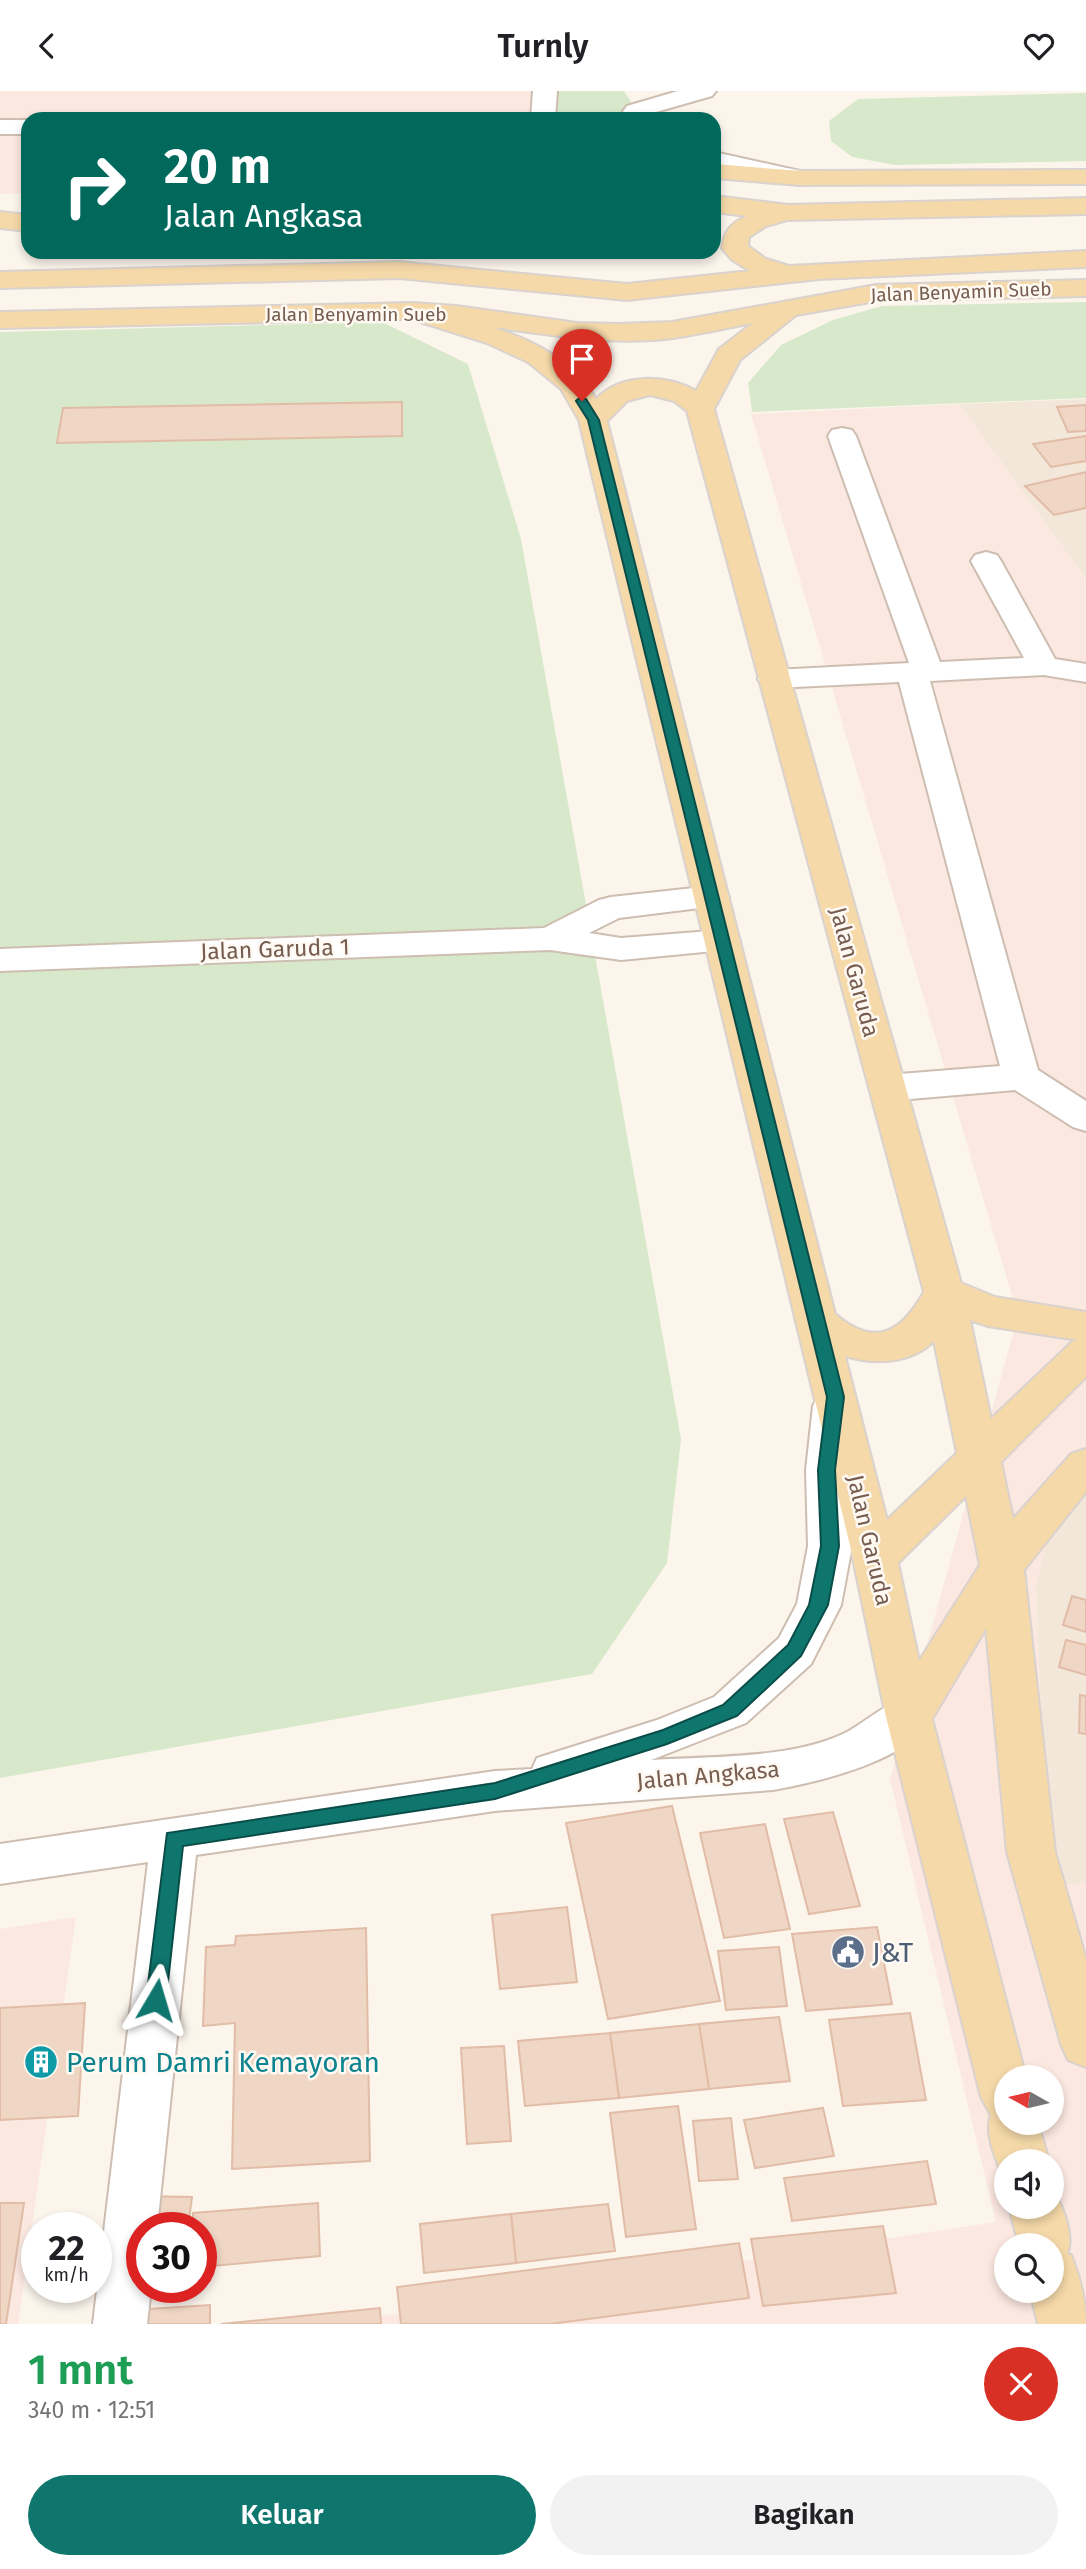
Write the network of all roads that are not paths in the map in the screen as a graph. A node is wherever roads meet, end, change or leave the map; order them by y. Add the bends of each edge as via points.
1 (545, 91) edge
2 (704, 91) edge
3 (634, 102) edge
4 (544, 112) edge
5 (0, 127) edge
6 (21, 127) edge
7 (721, 161) edge
8 (721, 172) edge
9 (1027, 177) junction
10 (1086, 177) edge
11 (800, 178) junction
12 (1086, 183) edge
13 (0, 200) edge
14 (21, 200) edge
15 (721, 205) edge
16 (1086, 206) edge
17 (788, 213) junction
18 (0, 219) edge
19 (21, 222) edge
20 (21, 231) edge
21 (0, 232) edge
22 (531, 259) edge
23 (1083, 260) edge
24 (788, 274) junction
25 (487, 275) junction
26 (0, 280) edge
27 (1086, 288) edge
28 (789, 308) junction
29 (413, 311) junction
30 (0, 320) edge
31 (700, 409) junction
32 (593, 420) junction
33 (842, 436) dead end
34 (986, 561) dead end
35 (1044, 666) junction
36 (920, 672) junction
37 (1086, 673) edge
38 (774, 679) junction
39 (712, 897) junction
40 (550, 939) junction
41 (723, 941) junction
42 (0, 960) edge
43 (1021, 1077) junction
44 (887, 1088) junction
45 (1086, 1118) edge
46 (944, 1292) junction
47 (817, 1322) junction
48 (1086, 1327) edge
49 (1086, 1353) edge
50 (835, 1397) junction
51 (981, 1457) junction
52 (1086, 1465) edge
53 (875, 1558) junction
54 (1002, 1567) junction
55 (909, 1717) junction
56 (495, 1791) junction
57 (174, 1839) junction
58 (0, 1864) edge
59 (1086, 2045) edge
60 (998, 2065) edge
61 (1060, 2303) edge
62 (120, 2324) edge
63 (1065, 2324) edge

1 - 4 street
2 - 3 street
5 - 6 street
7 - 11 street
8 - 11 main road
9 - 10 main road
9 - 11 main road
9 - 12 main road
13 - 14 main road
15 - 17 main road
16 - 17 main road
17 - 24 main road via 746,225 736,235 735,247 745,259
18 - 19 main road
20 - 21 main road
22 - 25 main road
23 - 24 main road, Jalan Benyamin Sueb
24 - 25 main road, Jalan Benyamin Sueb via 627,292
25 - 26 main road, Jalan Benyamin Sueb via 401,270
27 - 28 main road, Jalan Benyamin Sueb via 876,293
28 - 29 main road, Jalan Benyamin Sueb via 672,330 619,332
28 - 31 main road via 729,355
29 - 30 main road, Jalan Benyamin Sueb
29 - 32 main road, Jalan Garuda via 489,333 545,363 571,383
31 - 32 main road via 682,393 649,388 617,395
31 - 38 main road, Jalan Garuda
32 - 39 main road, Jalan Garuda
33 - 36 street
34 - 35 street
35 - 36 street
35 - 37 street
36 - 38 street
36 - 43 street
38 - 44 main road, Jalan Garuda
39 - 40 street, Jalan Garuda 1 via 611,908
39 - 41 main road, Jalan Garuda
40 - 41 street, Jalan Garuda 1 via 621,949
40 - 42 street, Jalan Garuda 1
41 - 47 main road, Jalan Garuda
43 - 44 street
43 - 45 street
44 - 46 main road, Jalan Garuda
46 - 47 main road via 919,1332 887,1347 846,1343
46 - 48 main road via 988,1311
46 - 51 main road, Jalan Garuda
47 - 50 main road, Jalan Garuda
49 - 51 main road
50 - 53 main road, Jalan Garuda
50 - 56 street, Jalan Angkasa via 827,1470 830,1546 818,1605 795,1651 730,1710 667,1736
51 - 53 main road
51 - 54 main road, Jalan Garuda
52 - 54 main road via 1059,1491
53 - 55 main road, Jalan Garuda
54 - 55 main road
54 - 59 main road, Jalan Garuda via 1031,1852
55 - 56 street, Jalan Angkasa via 856,1750 773,1771
55 - 60 main road, Jalan Garuda
56 - 57 street, Jalan Angkasa
57 - 58 street, Jalan Angkasa
57 - 62 street
61 - 63 main road

